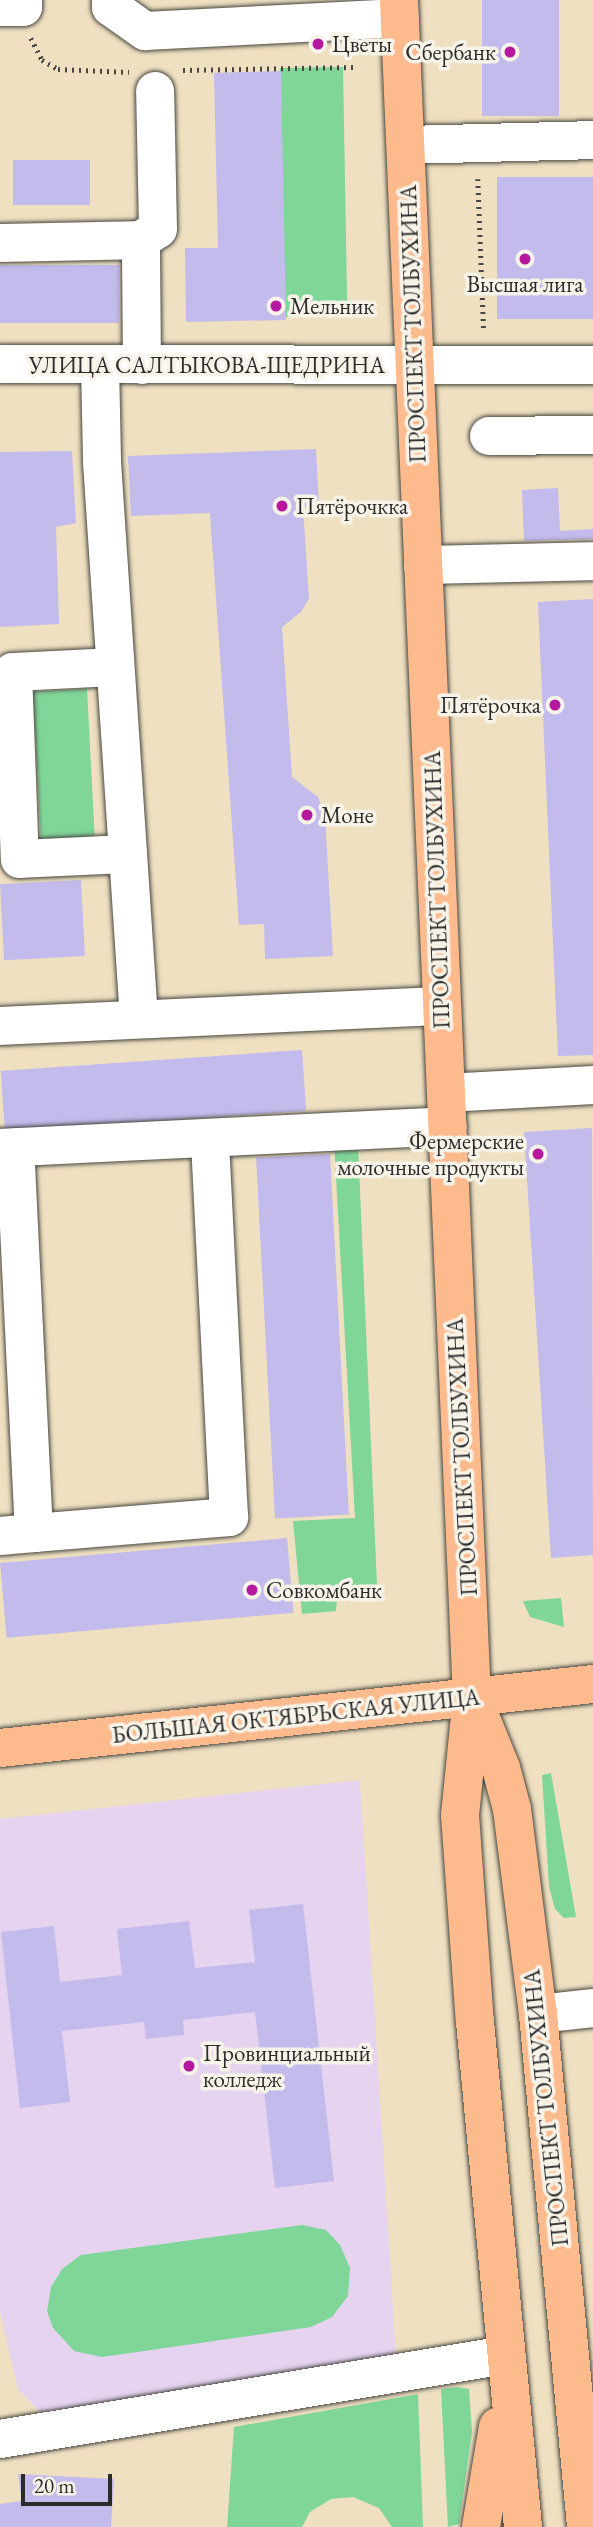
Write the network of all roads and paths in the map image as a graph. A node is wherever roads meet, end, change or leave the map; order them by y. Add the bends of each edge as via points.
1 (23, 0) edge
2 (111, 0) edge
3 (0, 7) edge
4 (400, 9) edge
5 (155, 91) dead end
6 (593, 140) edge
7 (406, 145) junction
8 (478, 179) dead end
9 (141, 240) junction
10 (0, 243) edge
11 (483, 317) dead end
12 (0, 364) edge
13 (100, 364) junction
14 (142, 365) junction
15 (593, 365) edge
16 (415, 367) junction
17 (593, 435) edge
18 (489, 436) dead end
19 (593, 561) edge
20 (423, 565) junction
21 (116, 667) junction
22 (128, 854) junction
23 (442, 1006) junction
24 (139, 1019) junction
25 (0, 1026) edge
26 (593, 1085) edge
27 (447, 1110) junction
28 (210, 1138) junction
29 (8, 1148) edge
30 (17, 1534) edge
31 (593, 1684) edge
32 (472, 1697) junction
33 (0, 1748) edge
34 (593, 2008) edge
35 (538, 2014) junction
36 (506, 2355) junction
37 (0, 2439) edge
38 (481, 2527) edge
39 (523, 2527) edge
40 (586, 2527) edge

1 - 3 street via 23,7
2 - 4 street via 111,7 145,31
4 - 7 main road, ПРОСПЕКТ ТОЛБУХИНА
5 - 9 street via 158,229
6 - 7 street
7 - 16 main road, ПРОСПЕКТ ТОЛБУХИНА
8 - 11 path
9 - 10 street
9 - 14 street
12 - 13 street, УЛИЦА САЛТЫКОВА-ЩЕДРИНА
13 - 14 street, УЛИЦА САЛТЫКОВА-ЩЕДРИНА
13 - 21 street
14 - 16 street, УЛИЦА САЛТЫКОВА-ЩЕДРИНА
15 - 16 street, УЛИЦА САЛТЫКОВА-ЩЕДРИНА
16 - 20 main road, ПРОСПЕКТ ТОЛБУХИНА
17 - 18 street
19 - 20 street
20 - 23 main road, ПРОСПЕКТ ТОЛБУХИНА
21 - 22 street
21 - 22 street via 13,672 20,859
22 - 24 street
23 - 24 street
23 - 27 main road, ПРОСПЕКТ ТОЛБУХИНА
24 - 25 street
26 - 27 street
27 - 28 street
27 - 32 main road, ПРОСПЕКТ ТОЛБУХИНА
28 - 29 street
28 - 30 street via 229,1517
29 - 30 street
31 - 32 main road, БОЛЬШАЯ ОКТЯБРЬСКАЯ УЛИЦА
32 - 33 main road, БОЛЬШАЯ ОКТЯБРЬСКАЯ УЛИЦА
32 - 35 main road, ПРОСПЕКТ ТОЛБУХИНА via 512,1809
32 - 36 main road, ПРОСПЕКТ ТОЛБУХИНА via 460,1815
34 - 35 street
35 - 40 main road, ПРОСПЕКТ ТОЛБУХИНА
36 - 37 street
36 - 38 main road
36 - 39 main road, ПРОСПЕКТ ТОЛБУХИНА

